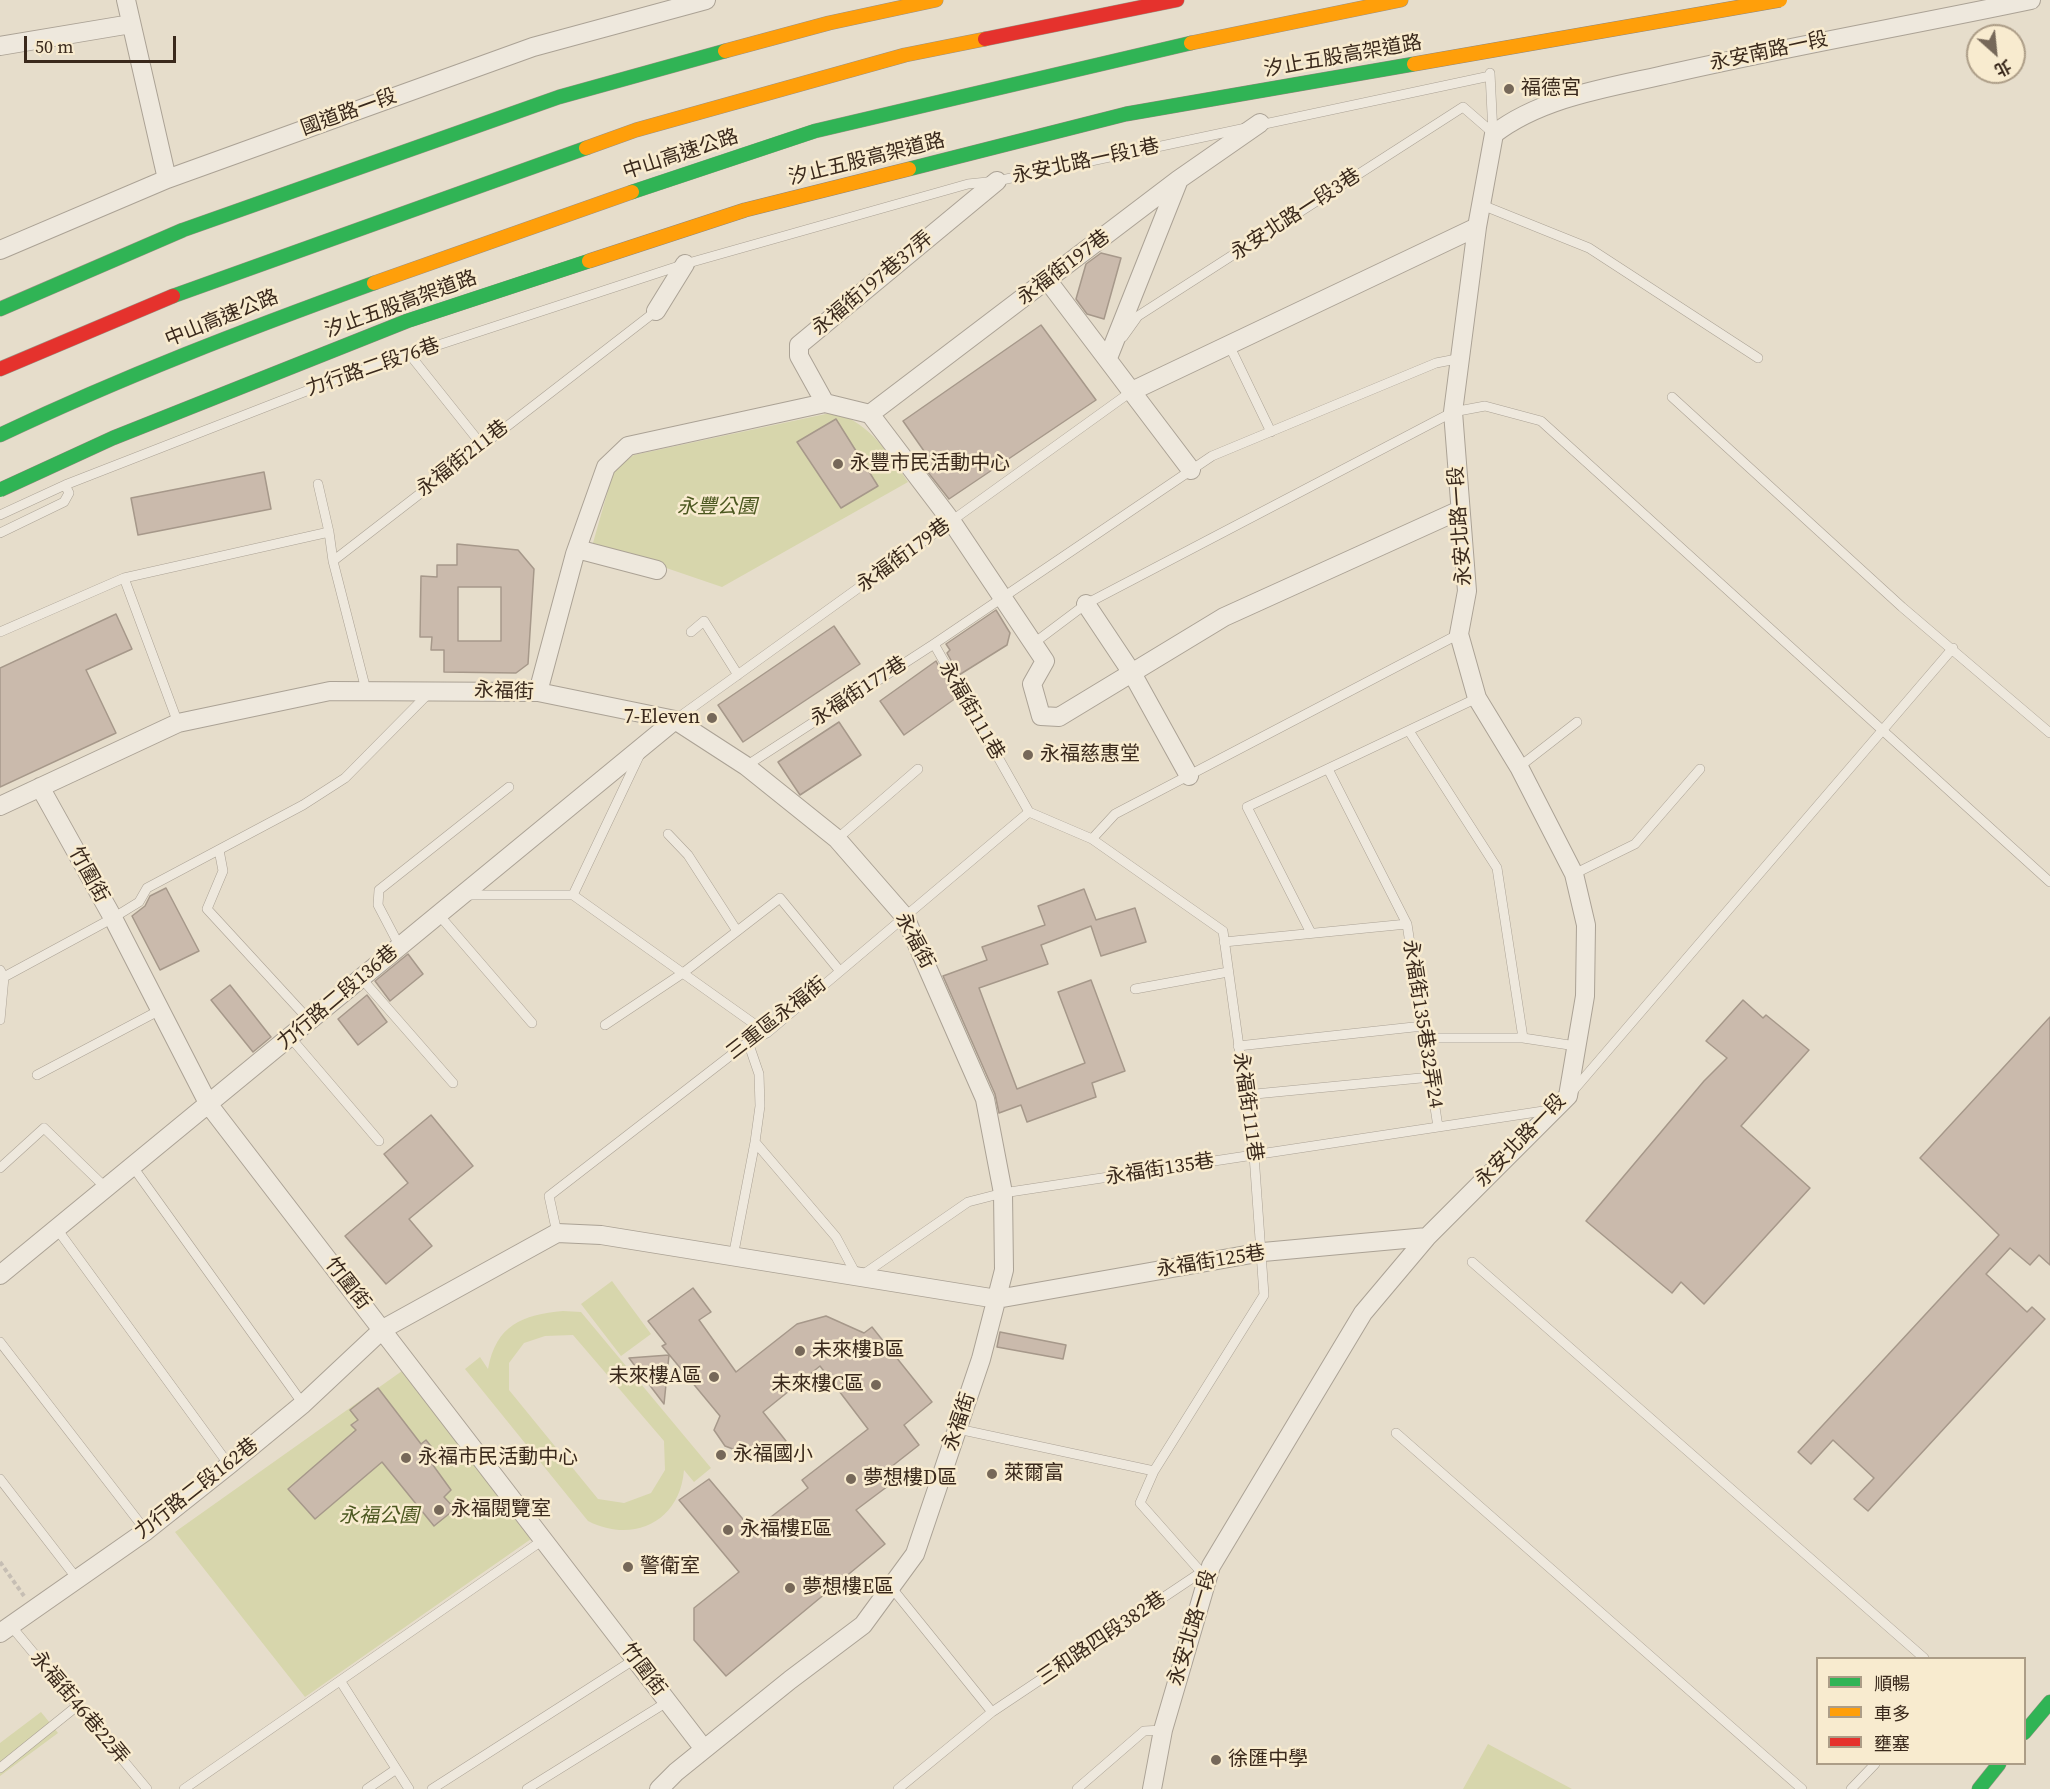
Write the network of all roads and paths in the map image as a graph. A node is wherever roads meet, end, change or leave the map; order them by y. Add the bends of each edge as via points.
1 (126, 0) edge
2 (706, 0) edge
3 (936, 0) edge
4 (1177, 0) edge
5 (1401, 0) edge
6 (1780, 0) edge
7 (2031, 0) edge
8 (131, 24) junction
9 (0, 46) edge
10 (1260, 123) junction
11 (1493, 134) junction
12 (167, 179) junction
13 (1178, 180) junction
14 (997, 181) junction
15 (1482, 205) junction
16 (1477, 227) junction
17 (0, 250) edge
18 (685, 264) junction
19 (1048, 281) junction
20 (0, 309) edge
21 (656, 311) joint
22 (1230, 347) junction
23 (410, 355) junction
24 (1108, 358) junction
25 (1462, 358) junction
26 (1758, 358) dead end
27 (0, 369) edge
28 (1132, 391) junction
29 (1672, 397) dead end
30 (825, 403) junction
31 (1453, 412) junction
32 (870, 414) junction
33 (1271, 432) junction
34 (0, 435) edge
35 (481, 444) junction
36 (1191, 470) junction
37 (318, 484) dead end
38 (65, 485) junction
39 (0, 490) edge
40 (1460, 510) junction
41 (0, 515) edge
42 (952, 522) junction
43 (329, 532) junction
44 (0, 533) edge
45 (577, 549) junction
46 (333, 561) junction
47 (657, 570) dead end
48 (124, 578) junction
49 (1003, 597) junction
50 (1086, 604) junction
51 (0, 632) edge
52 (691, 632) dead end
53 (1459, 634) junction
54 (1034, 643) junction
55 (933, 644) junction
56 (1953, 648) junction
57 (1132, 673) junction
58 (738, 675) junction
59 (366, 690) junction
60 (432, 690) junction
61 (538, 692) junction
62 (1477, 698) junction
63 (675, 720) junction
64 (1577, 722) dead end
65 (178, 723) junction
66 (1409, 730) junction
67 (1882, 732) junction
68 (2050, 733) edge
69 (643, 747) junction
70 (746, 766) junction
71 (1519, 767) junction
72 (918, 769) dead end
73 (1700, 769) dead end
74 (1328, 770) junction
75 (1189, 776) junction
76 (509, 787) dead end
77 (40, 788) junction
78 (0, 806) edge
79 (1029, 812) junction
80 (668, 834) dead end
81 (837, 839) junction
82 (1092, 839) junction
83 (219, 850) junction
84 (1574, 874) junction
85 (2050, 882) edge
86 (464, 895) junction
87 (573, 895) junction
88 (439, 915) junction
89 (905, 917) junction
90 (112, 918) junction
91 (1407, 924) junction
92 (737, 931) junction
93 (1311, 933) junction
94 (1224, 942) junction
95 (400, 947) junction
96 (839, 970) junction
97 (1228, 972) junction
98 (2, 973) edge
99 (683, 973) junction
100 (362, 979) junction
101 (1135, 989) dead end
102 (160, 1010) junction
103 (0, 1020) edge
104 (310, 1021) junction
105 (532, 1023) dead end
106 (605, 1025) dead end
107 (1423, 1026) junction
108 (767, 1033) junction
109 (290, 1037) junction
110 (1425, 1038) junction
111 (1523, 1038) junction
112 (748, 1042) junction
113 (1238, 1046) junction
114 (1576, 1046) junction
115 (37, 1075) dead end
116 (1431, 1077) junction
117 (453, 1083) dead end
118 (1245, 1095) junction
119 (1562, 1103) junction
120 (209, 1105) junction
121 (1438, 1127) junction
122 (379, 1141) dead end
123 (755, 1142) junction
124 (1254, 1155) junction
125 (133, 1167) junction
126 (0, 1168) edge
127 (106, 1188) junction
128 (1003, 1193) junction
129 (57, 1228) junction
130 (557, 1233) junction
131 (1427, 1237) junction
132 (1263, 1252) junction
133 (733, 1257) junction
134 (1472, 1262) dead end
135 (0, 1275) edge
136 (858, 1278) junction
137 (997, 1299) junction
138 (383, 1329) junction
139 (0, 1342) edge
140 (303, 1404) junction
141 (958, 1428) junction
142 (1396, 1433) dead end
143 (229, 1465) junction
144 (1154, 1472) junction
145 (0, 1479) edge
146 (146, 1531) junction
147 (543, 1540) junction
148 (0, 1562) edge
149 (1206, 1569) junction
150 (78, 1580) junction
151 (891, 1587) junction
152 (36, 1611) junction
153 (6, 1630) edge
154 (1922, 1657) edge
155 (635, 1659) junction
156 (341, 1682) junction
157 (668, 1702) junction
158 (2050, 1702) edge
159 (77, 1706) junction
160 (992, 1712) junction
161 (1163, 1730) junction
162 (2026, 1732) edge
163 (704, 1749) junction
164 (1874, 1765) edge
165 (1999, 1765) edge
166 (0, 1768) edge
167 (395, 1770) junction
168 (147, 1789) edge
169 (184, 1789) edge
170 (368, 1789) edge
171 (409, 1789) edge
172 (432, 1789) edge
173 (527, 1789) edge
174 (659, 1789) edge
175 (898, 1789) edge
176 (1077, 1789) edge
177 (1152, 1789) edge
178 (1802, 1789) edge
179 (1851, 1789) edge
180 (1978, 1789) edge

1 - 8 street
2 - 12 street, 國道路一段 via 533,47
3 - 20 main road via 829,23 559,97 183,230
4 - 27 main road, 中山高速公路 via 905,56 636,130 203,283
5 - 34 main road, 中山高速公路 via 1133,54 815,131 535,224 271,320 84,395
6 - 39 main road, 汐止五股高架道路, bridge via 1126,114 745,210 407,321 113,438
7 - 11 street, 永安南路一段 via 1790,46 1624,84 1558,101 1512,120
8 - 9 street
8 - 12 street
10 - 11 lane, 永安北路一段1巷 via 1490,73
10 - 13 street, 永福街197巷
10 - 14 lane, 永安北路一段1巷
11 - 15 street, 永安北路一段
11 - 24 lane, 永安北路一段3巷 via 1464,107 1138,316
12 - 17 street, 國道路一段
13 - 19 street, 永福街197巷
13 - 24 street
14 - 18 lane, 永安北路一段1巷 via 968,184
14 - 30 street, 永福街197巷37弄 via 799,345 799,356
15 - 16 street, 永安北路一段
15 - 26 lane via 1589,248
16 - 22 street
16 - 25 street, 永安北路一段
18 - 21 street, 永福街211巷
18 - 23 lane, 力行路二段76巷
19 - 24 street
19 - 32 street, 永福街197巷
21 - 35 lane, 永福街211巷
22 - 28 street
22 - 33 lane
23 - 35 lane
23 - 38 lane, 力行路二段76巷 via 350,374
24 - 28 street
25 - 31 street, 永安北路一段
25 - 33 lane via 1437,363
28 - 36 street
28 - 42 lane, 永福街179巷
29 - 56 lane via 1902,607
30 - 32 street
30 - 45 street via 628,446 606,468
31 - 40 street, 永安北路一段
31 - 50 lane
31 - 67 lane via 1485,406 1541,421
32 - 42 street
33 - 36 lane via 1212,456
35 - 46 lane, 永福街211巷
36 - 49 lane
37 - 43 lane
38 - 41 lane, 力行路二段76巷
38 - 44 lane via 69,493 64,502
40 - 53 street, 永安北路一段 via 1467,591
40 - 57 street via 1224,617
42 - 49 street
42 - 58 lane, 永福街179巷
43 - 46 lane
43 - 48 lane
45 - 47 street
45 - 61 street
46 - 59 lane
48 - 51 lane
48 - 65 lane
49 - 54 street
49 - 55 lane
49 - 70 lane, 永福街177巷
50 - 54 lane
50 - 57 street
52 - 58 lane via 704,621
53 - 62 street, 永安北路一段
53 - 75 lane
54 - 57 street via 1045,661 1032,684 1041,716 1059,717
55 - 70 lane
55 - 79 lane, 永福街111巷
56 - 67 lane
56 - 68 lane
57 - 75 street
58 - 63 lane, 永福街179巷
59 - 60 street, 永福街
59 - 65 street, 永福街 via 330,691
60 - 61 street, 永福街
60 - 83 lane via 345,777 303,805
61 - 63 street, 永福街
62 - 66 lane
62 - 71 street, 永安北路一段
63 - 69 street, 力行路二段136巷
63 - 70 street, 永福街
64 - 71 lane
65 - 77 street, 永福街
66 - 74 lane
66 - 111 lane via 1497,868
67 - 85 lane
67 - 119 lane
69 - 86 street, 力行路二段136巷
69 - 87 lane
70 - 81 street, 永福街
71 - 84 street, 永安北路一段
72 - 81 lane
73 - 84 lane via 1635,844
74 - 91 lane
74 - 93 lane via 1247,807
75 - 82 lane via 1115,814
76 - 95 lane via 379,890 378,905
77 - 78 street, 永福街
77 - 90 street, 竹圍街
79 - 82 lane, 永福街111巷
79 - 89 lane, 三重區永福街
80 - 92 lane via 688,855
81 - 89 street, 永福街
82 - 94 lane, 永福街111巷 via 1223,931
83 - 90 lane via 147,888 139,902
83 - 104 lane via 223,871 207,909
84 - 114 street, 永安北路一段 via 1586,925 1585,996
86 - 87 lane
86 - 88 street, 力行路二段136巷
87 - 99 lane
88 - 95 street, 力行路二段136巷
88 - 105 lane
89 - 96 lane, 三重區永福街
89 - 128 street, 永福街 via 985,1099
90 - 98 lane
90 - 102 street, 竹圍街
91 - 93 lane, 永福街135巷32弄24
91 - 107 lane, 永福街135巷32弄24
92 - 96 lane via 780,898
92 - 99 lane
93 - 94 lane, 永福街135巷32弄24
94 - 97 lane, 永福街111巷
95 - 100 street, 力行路二段136巷
96 - 108 lane, 三重區永福街
97 - 101 lane
97 - 113 lane, 永福街111巷
98 - 103 lane
99 - 106 lane
99 - 108 lane
100 - 104 street, 力行路二段136巷
100 - 117 lane
102 - 115 lane
102 - 120 street, 竹圍街
104 - 109 street, 力行路二段136巷
107 - 110 lane, 永福街135巷32弄24
107 - 113 lane
108 - 112 lane, 三重區永福街
109 - 120 street, 力行路二段136巷
109 - 122 lane
110 - 111 lane
110 - 116 lane, 永福街135巷32弄24
111 - 114 lane
112 - 123 lane via 759,1074
112 - 130 lane, 三重區永福街 via 549,1196
113 - 118 lane, 永福街111巷
114 - 119 street, 永安北路一段
116 - 118 lane
116 - 121 lane, 永福街135巷32弄24
118 - 124 lane, 永福街111巷
119 - 121 lane, 永福街135巷
119 - 131 street, 永安北路一段
120 - 125 street, 力行路二段136巷
120 - 138 street, 竹圍街
121 - 124 lane, 永福街135巷
123 - 133 lane
123 - 136 lane via 836,1237
124 - 128 lane, 永福街135巷
124 - 132 lane, 永福街111巷
125 - 127 street, 力行路二段136巷
125 - 140 lane
126 - 127 lane via 44,1128
127 - 129 street, 力行路二段136巷
128 - 136 lane, 永福街135巷 via 968,1202
128 - 137 street, 永福街 via 1004,1270
129 - 135 street, 力行路二段136巷
129 - 143 lane
130 - 133 street, 永福街125巷 via 602,1235
130 - 138 street, 力行路二段162巷
131 - 132 street, 永福街125巷
131 - 149 street, 永安北路一段 via 1363,1313
132 - 137 street, 永福街125巷
132 - 144 lane, 永福街111巷 via 1264,1294
133 - 136 street, 永福街125巷
134 - 154 lane
136 - 137 street, 永福街125巷
137 - 141 street, 永福街
138 - 140 street, 力行路二段162巷
138 - 147 street, 竹圍街
139 - 146 lane
140 - 143 street, 力行路二段162巷
141 - 144 lane
141 - 151 street, 永福街 via 915,1554
142 - 178 lane
143 - 146 street, 力行路二段162巷
144 - 149 lane, 永福街111巷 via 1140,1503
145 - 150 lane
146 - 150 street, 力行路二段162巷
147 - 155 street, 竹圍街
147 - 156 lane
148 - 152 path
149 - 160 lane, 三和路四段382巷
149 - 161 street, 永安北路一段
150 - 152 street, 力行路二段162巷
151 - 160 lane
151 - 163 street, 永福街 via 863,1625
152 - 153 street, 力行路二段162巷
153 - 159 lane, 永福街46巷22弄
155 - 157 street, 竹圍街
155 - 172 lane
156 - 167 lane
156 - 169 lane
157 - 163 street, 竹圍街
157 - 173 lane
158 - 162 main road
159 - 166 lane
159 - 168 lane, 永福街46巷22弄
160 - 175 lane, 三和路四段382巷
161 - 176 lane via 1144,1731
161 - 177 street, 永安北路一段
163 - 174 street, 永福街
164 - 179 lane
165 - 180 main road
167 - 170 lane
167 - 171 lane

